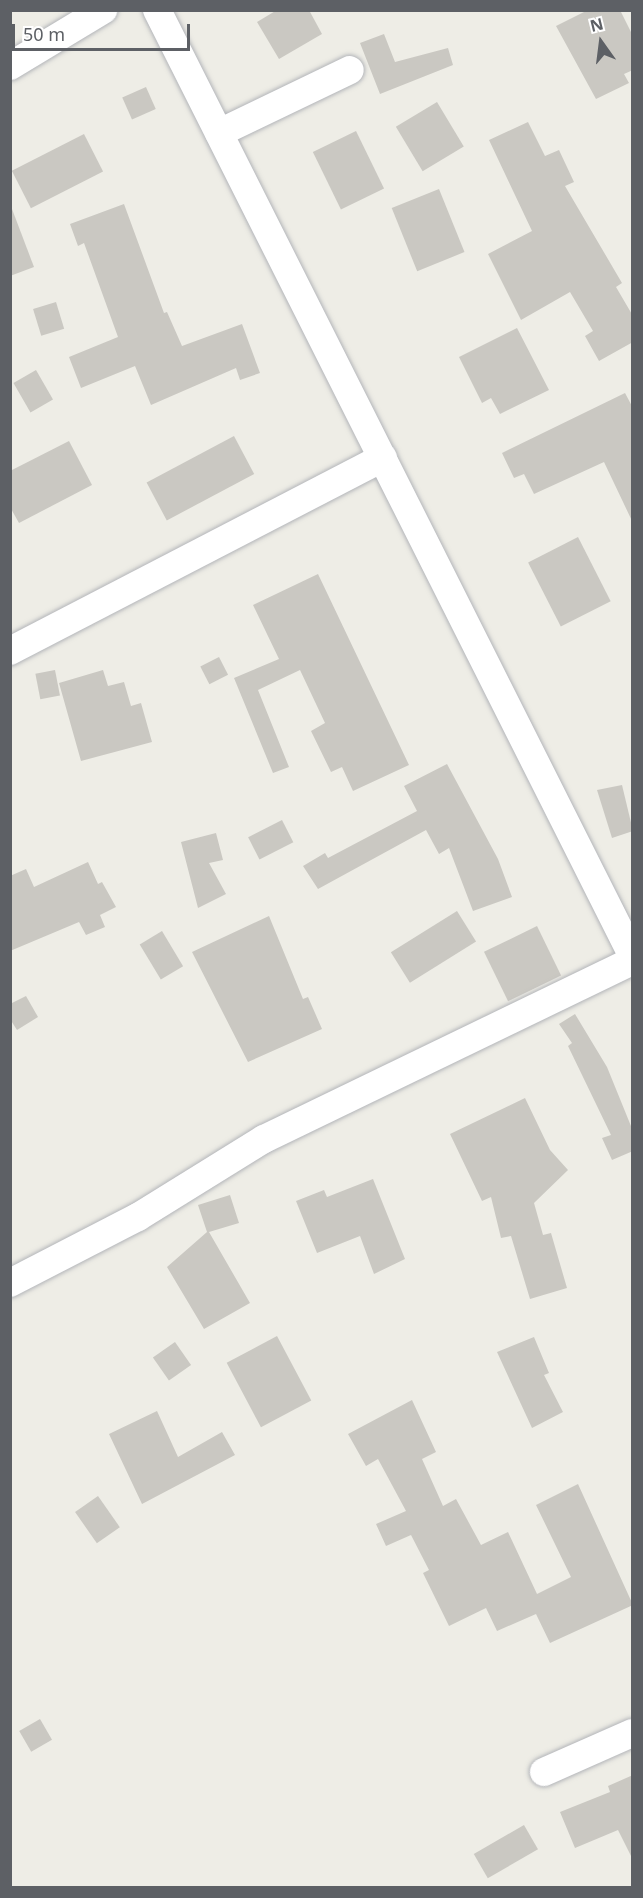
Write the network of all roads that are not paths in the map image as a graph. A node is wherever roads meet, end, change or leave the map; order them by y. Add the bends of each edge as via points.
1 (103, 10) edge
2 (158, 10) edge
3 (10, 66) edge
4 (350, 70) dead end
5 (219, 133) junction
6 (383, 458) junction
7 (10, 651) edge
8 (633, 955) edge
9 (633, 961) edge
10 (10, 1283) edge
11 (633, 1733) edge
12 (544, 1772) dead end

1 - 3 street
2 - 5 street
4 - 5 street
5 - 6 street
6 - 7 street
6 - 8 street
9 - 10 street via 264,1139 138,1217
11 - 12 street

